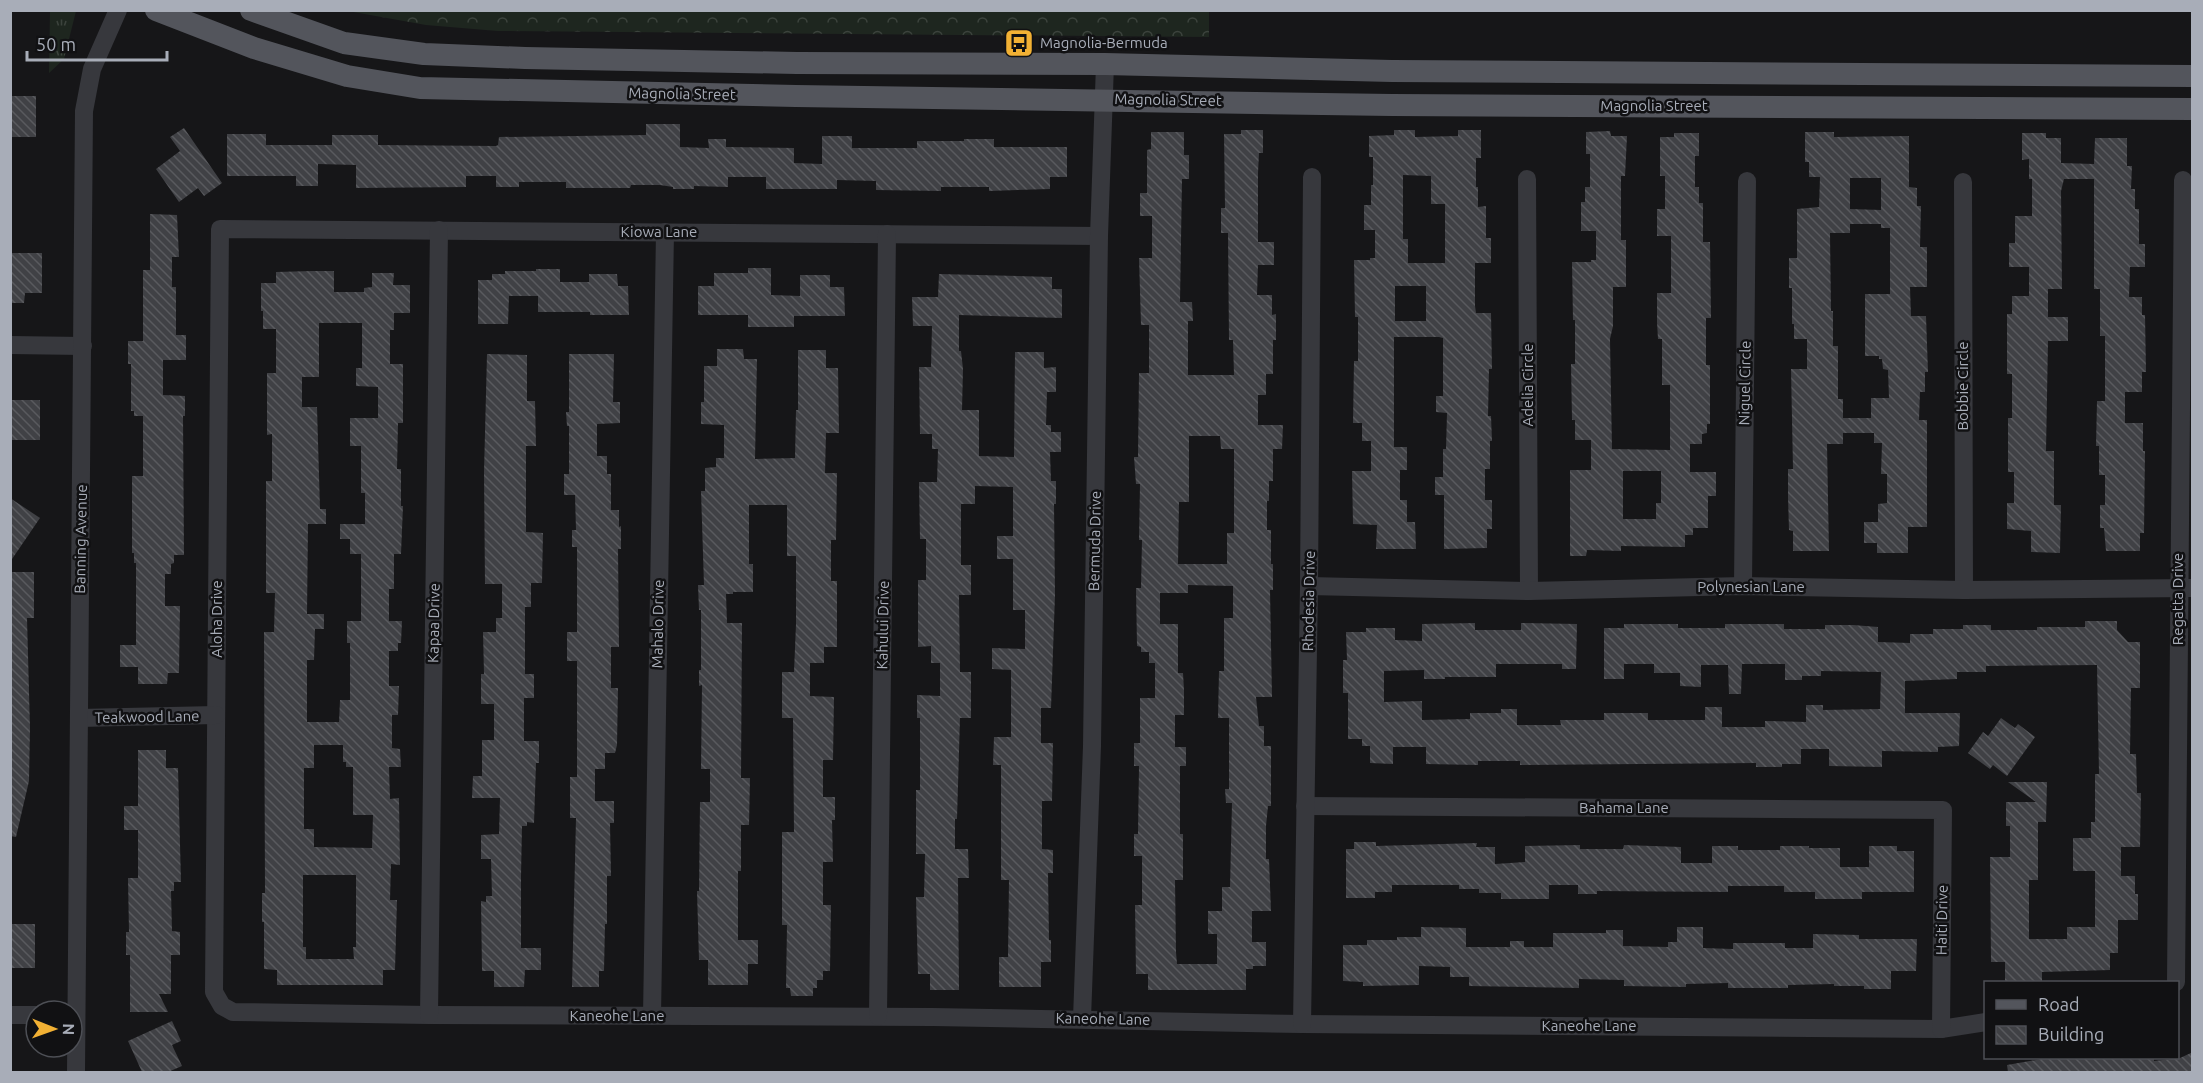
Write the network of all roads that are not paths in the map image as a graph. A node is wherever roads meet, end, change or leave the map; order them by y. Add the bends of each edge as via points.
1 (118, 10) edge
2 (156, 10) edge
3 (251, 10) edge
4 (1105, 64) junction
5 (2193, 76) edge
6 (1105, 99) junction
7 (2193, 109) edge
8 (1312, 177) dead end
9 (1527, 179) dead end
10 (2183, 180) dead end
11 (1747, 181) dead end
12 (1963, 182) dead end
13 (220, 229) joint
14 (439, 230) junction
15 (665, 232) junction
16 (887, 234) junction
17 (1099, 236) junction
18 (10, 345) edge
19 (84, 346) junction
20 (1309, 586) junction
21 (1743, 586) junction
22 (2185, 588) edge
23 (1964, 590) junction
24 (1529, 591) junction
25 (216, 715) junction
26 (79, 718) junction
27 (1305, 806) junction
28 (1943, 810) joint
29 (2176, 981) edge
30 (74, 999) edge
31 (222, 1006) joint
32 (429, 1016) junction
33 (652, 1016) junction
34 (878, 1016) junction
35 (1082, 1019) junction
36 (1984, 1022) edge
37 (1302, 1024) junction
38 (1941, 1029) junction

1 - 19 street, Banning Avenue via 92,69 84,111
2 - 6 main road, Magnolia Street via 254,48 347,76 420,88
3 - 4 main road via 344,43 424,54 785,63
4 - 5 main road via 1392,71
4 - 6 street, Bermuda Drive
6 - 7 main road, Magnolia Street via 1403,105
6 - 17 street, Bermuda Drive
8 - 20 street, Rhodesia Drive
9 - 24 street, Adelia Circle
10 - 22 street, Regatta Drive
11 - 21 street, Niguel Circle
12 - 23 street, Bobbie Circle
13 - 14 street, Kiowa Lane
13 - 25 street, Aloha Drive
14 - 15 street, Kiowa Lane
14 - 32 street, Kapaa Drive
15 - 16 street, Kiowa Lane
15 - 33 street, Mahalo Drive
16 - 17 street, Kiowa Lane
16 - 34 street, Kahului Drive
17 - 35 street, Bermuda Drive via 1092,746
18 - 19 street
19 - 26 street, Banning Avenue
20 - 24 street, Polynesian Lane
20 - 27 street, Rhodesia Drive
21 - 23 street, Polynesian Lane
21 - 24 street, Polynesian Lane
22 - 23 street, Polynesian Lane
22 - 29 street, Regatta Drive
25 - 26 street, Teakwood Lane
25 - 31 street, Aloha Drive via 214,992
26 - 30 street, Banning Avenue
27 - 28 street, Bahama Lane
27 - 37 street, Rhodesia Drive
28 - 38 street, Haiti Drive
31 - 32 street, Kaneohe Lane via 232,1012
32 - 33 street, Kaneohe Lane
33 - 34 street, Kaneohe Lane
34 - 35 street, Kaneohe Lane
35 - 37 street, Kaneohe Lane
36 - 38 street, Kaneohe Lane
37 - 38 street, Kaneohe Lane

